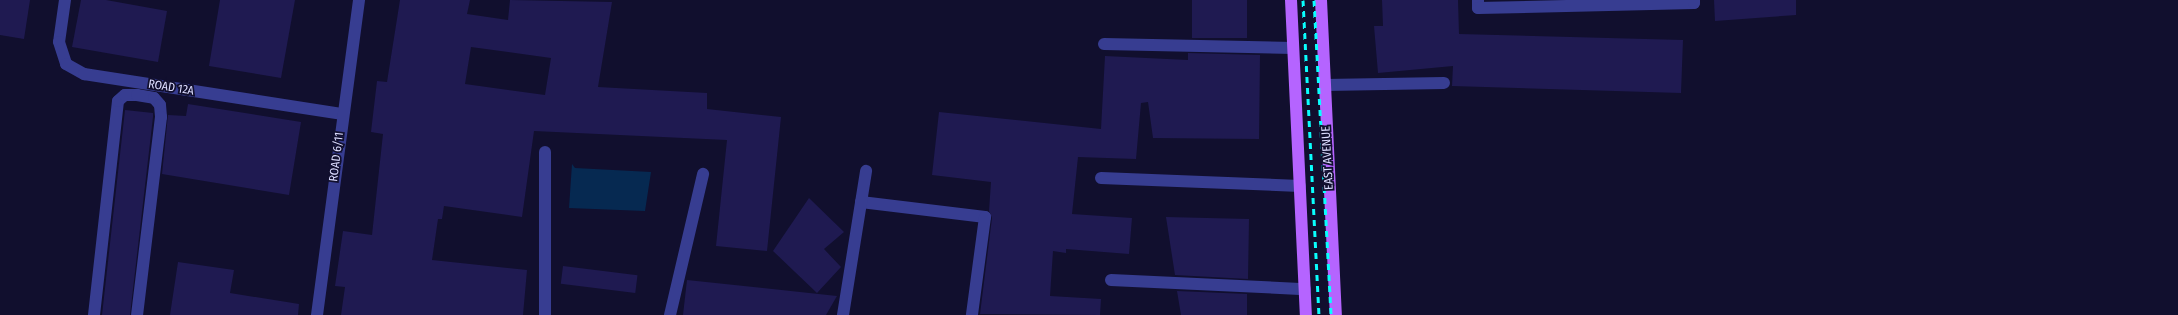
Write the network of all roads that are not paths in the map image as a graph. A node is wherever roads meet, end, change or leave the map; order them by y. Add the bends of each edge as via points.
1 (65, 0) edge
2 (359, 0) edge
3 (1291, 0) edge
4 (1321, 0) edge
5 (1478, 0) edge
6 (1694, 0) edge
7 (1104, 44) dead end
8 (1294, 48) junction
9 (1444, 83) dead end
10 (1325, 85) junction
11 (343, 114) junction
12 (545, 152) dead end
13 (866, 171) dead end
14 (703, 174) dead end
15 (1101, 178) dead end
16 (1300, 186) junction
17 (861, 202) junction
18 (1111, 280) dead end
19 (1305, 289) junction
20 (94, 315) edge
21 (137, 315) edge
22 (317, 315) edge
23 (545, 315) edge
24 (670, 315) edge
25 (843, 315) edge
26 (972, 315) edge
27 (1306, 315) edge
28 (1336, 315) edge

1 - 11 street, ROAD 12A via 60,42 66,64 84,74
2 - 11 street, ROAD 6/11
3 - 8 main road
4 - 10 main road, EAST AVENUE
5 - 6 street via 1478,8 1694,3
7 - 8 street
8 - 16 main road
9 - 10 street
10 - 28 main road, EAST AVENUE
11 - 22 street, ROAD 6/11
12 - 23 street
13 - 17 street
14 - 24 street
15 - 16 street
16 - 19 main road
17 - 25 street
17 - 26 street via 984,217
18 - 19 street
19 - 27 main road
20 - 21 street via 118,101 125,95 137,94 154,98 160,105 161,117

